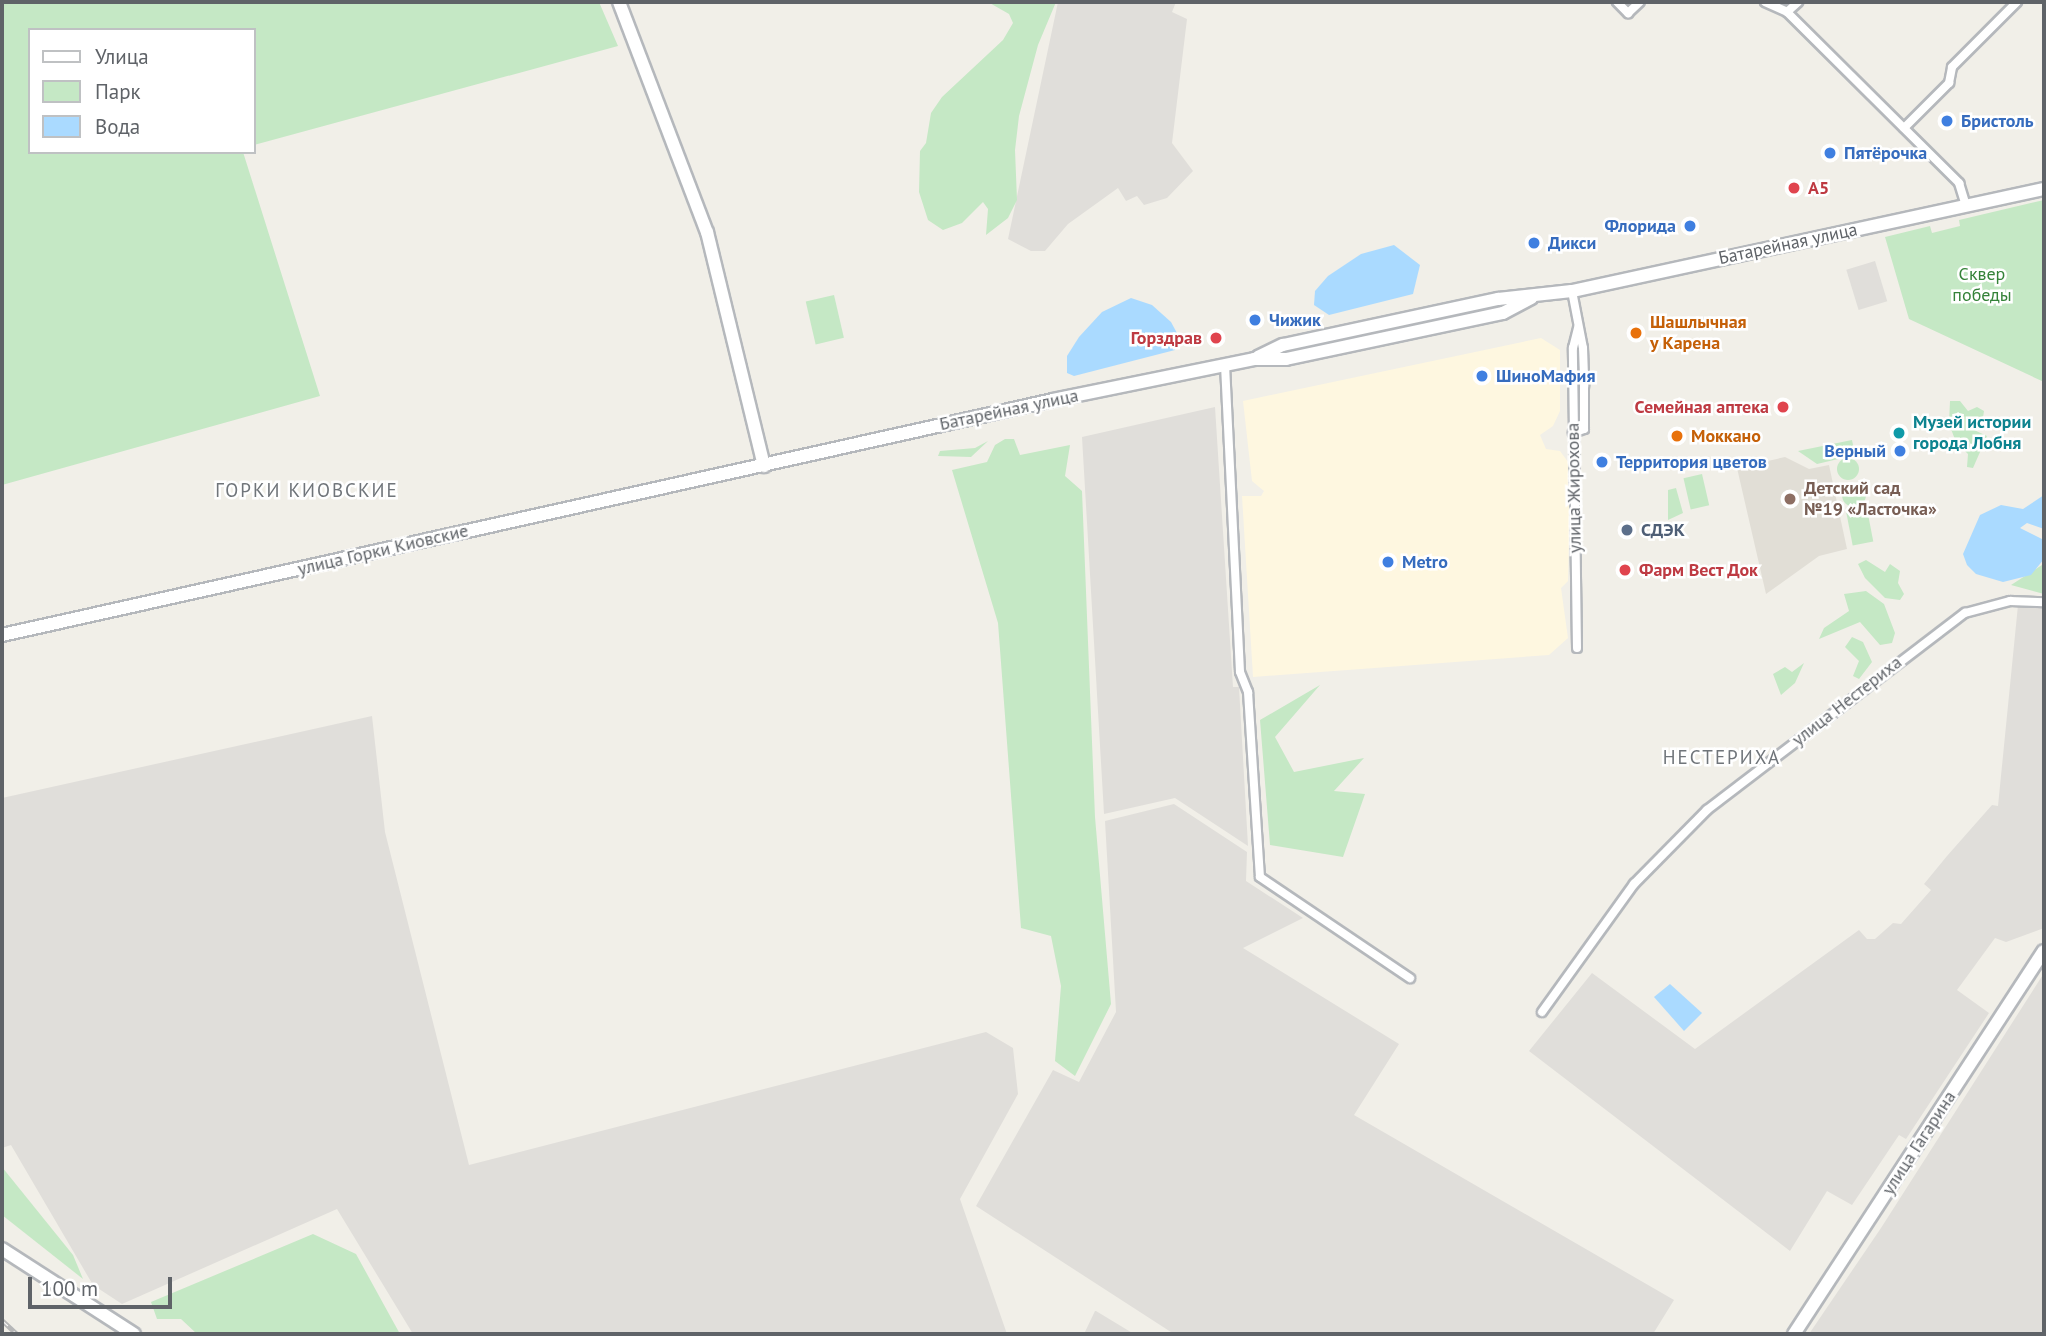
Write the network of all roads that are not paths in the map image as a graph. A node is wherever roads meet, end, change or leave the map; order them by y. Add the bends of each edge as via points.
1 (619, 2) edge
2 (1617, 2) edge
3 (1640, 2) edge
4 (1765, 2) edge
5 (1798, 2) edge
6 (2017, 2) edge
7 (1787, 12) junction
8 (1904, 128) junction
9 (2044, 189) edge
10 (1966, 206) junction
11 (1572, 290) junction
12 (1578, 328) junction
13 (1225, 365) junction
14 (1573, 433) junction
15 (764, 466) junction
16 (2044, 603) edge
17 (2, 635) edge
18 (1577, 648) dead end
19 (2044, 951) edge
20 (1410, 978) dead end
21 (1542, 1012) dead end
22 (2, 1248) edge
23 (134, 1334) edge
24 (1794, 1334) edge

1 - 15 main road via 707,232
2 - 3 street via 1628,13
4 - 7 street
5 - 7 street
6 - 8 street via 1952,67 1949,83
7 - 8 street
8 - 10 street via 1959,183
9 - 10 main road, Батарейная улица
10 - 11 main road, Батарейная улица
11 - 12 street, улица Жирохова
11 - 13 main road, Батарейная улица via 1499,299 1283,345 1254,359
12 - 14 street, улица Жирохова via 1573,348
12 - 14 street, улица Жирохова via 1583,348 1584,429
13 - 15 main road, Батарейная улица
13 - 20 street via 1240,672 1248,692 1260,877
14 - 18 street, улица Жирохова
15 - 17 main road, улица Горки Киовские via 585,502
16 - 21 street, улица Нестериха via 2010,601 1965,613 1707,810 1634,884
19 - 24 main road, улица Гагарина
22 - 23 main road

